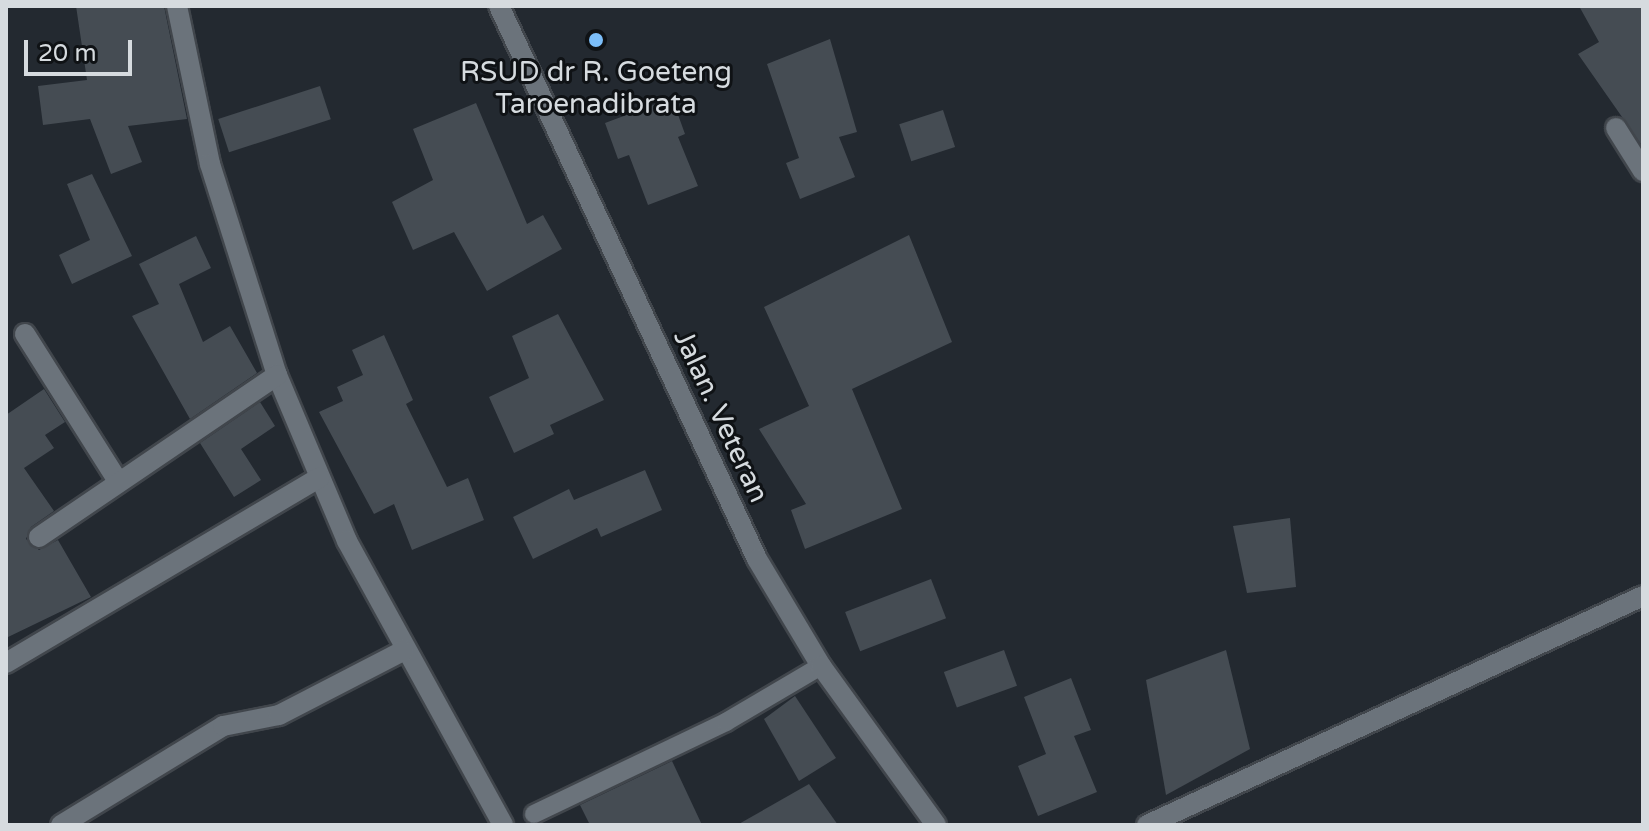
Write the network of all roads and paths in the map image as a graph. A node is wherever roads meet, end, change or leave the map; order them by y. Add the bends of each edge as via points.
1 (177, 6) edge
2 (499, 6) edge
3 (1616, 128) dead end
4 (1643, 171) edge
5 (25, 334) dead end
6 (277, 375) junction
7 (319, 478) junction
8 (118, 481) junction
9 (39, 537) dead end
10 (1643, 596) edge
11 (403, 651) junction
12 (6, 663) edge
13 (821, 666) junction
14 (534, 814) dead end
15 (61, 825) edge
16 (503, 825) edge
17 (936, 825) edge
18 (1147, 825) edge

1 - 6 street via 210,164
2 - 13 street, Jalan. Veteran via 757,559
3 - 4 street
5 - 8 street
6 - 7 street
6 - 8 street
7 - 11 street
7 - 12 street
8 - 9 street
10 - 18 street
11 - 15 street via 279,715 223,726
11 - 16 street
13 - 14 lane via 726,722
13 - 17 street, Jalan. Veteran

